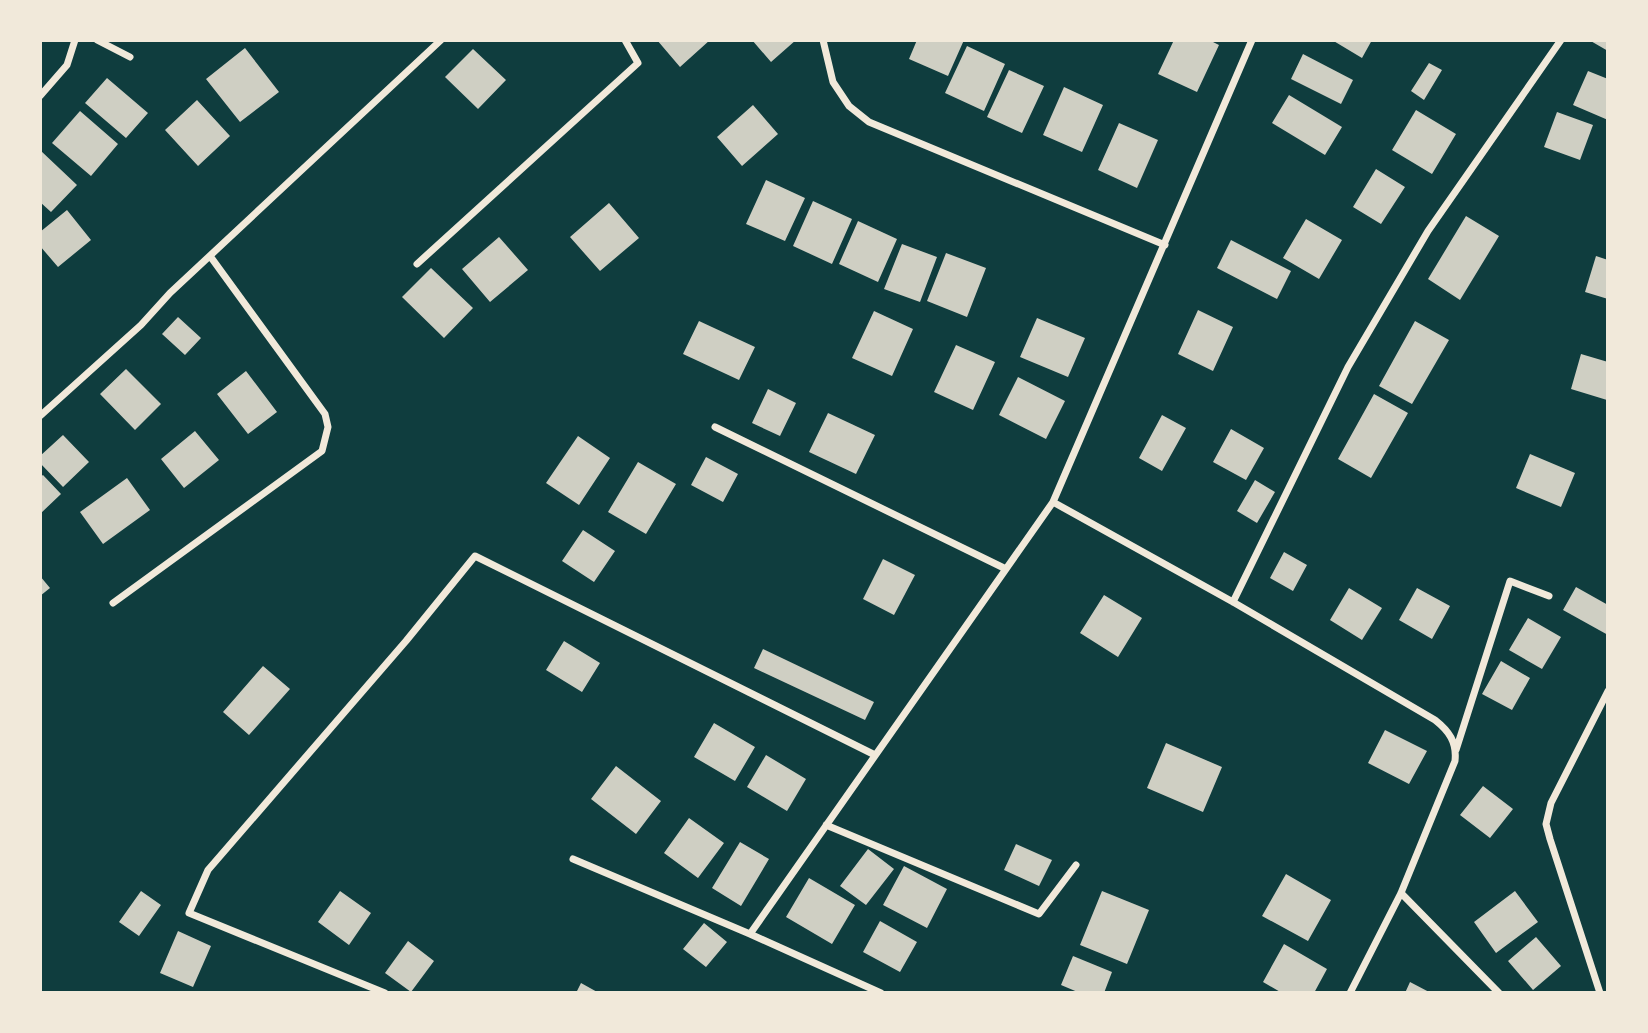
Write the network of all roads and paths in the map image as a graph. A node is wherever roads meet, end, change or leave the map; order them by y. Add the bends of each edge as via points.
1 (75, 40) edge
2 (97, 40) edge
3 (441, 40) edge
4 (625, 40) edge
5 (823, 40) edge
6 (1252, 40) edge
7 (1561, 40) edge
8 (130, 57) dead end
9 (40, 96) edge
10 (1164, 244) junction
11 (210, 256) junction
12 (417, 264) dead end
13 (40, 416) edge
14 (715, 427) dead end
15 (1053, 502) junction
16 (1006, 569) junction
17 (1549, 596) dead end
18 (113, 603) dead end
19 (1233, 603) junction
20 (1608, 691) edge
21 (1457, 750) junction
22 (875, 755) junction
23 (826, 825) junction
24 (573, 859) dead end
25 (1076, 865) dead end
26 (1401, 892) junction
27 (750, 934) junction
28 (385, 993) edge
29 (881, 993) edge
30 (1350, 993) edge
31 (1499, 993) edge
32 (1600, 993) edge

1 - 9 street via 67,65
2 - 8 street
3 - 11 street
4 - 12 street via 638,62
5 - 10 street via 833,82 849,106 869,122
6 - 10 street
7 - 19 street via 1427,231 1348,368
10 - 15 street
11 - 13 street
11 - 18 street via 325,414 328,427 322,451
14 - 16 street
15 - 16 street
15 - 19 street
16 - 22 street
17 - 21 street via 1510,581
19 - 21 street via 1435,720 1445,727
20 - 32 street via 1551,803 1546,824
21 - 26 street
22 - 23 street
22 - 28 street via 475,556 208,870 189,913
23 - 25 street via 1039,914
23 - 27 street
24 - 27 street
26 - 30 street
26 - 31 street
27 - 29 street

